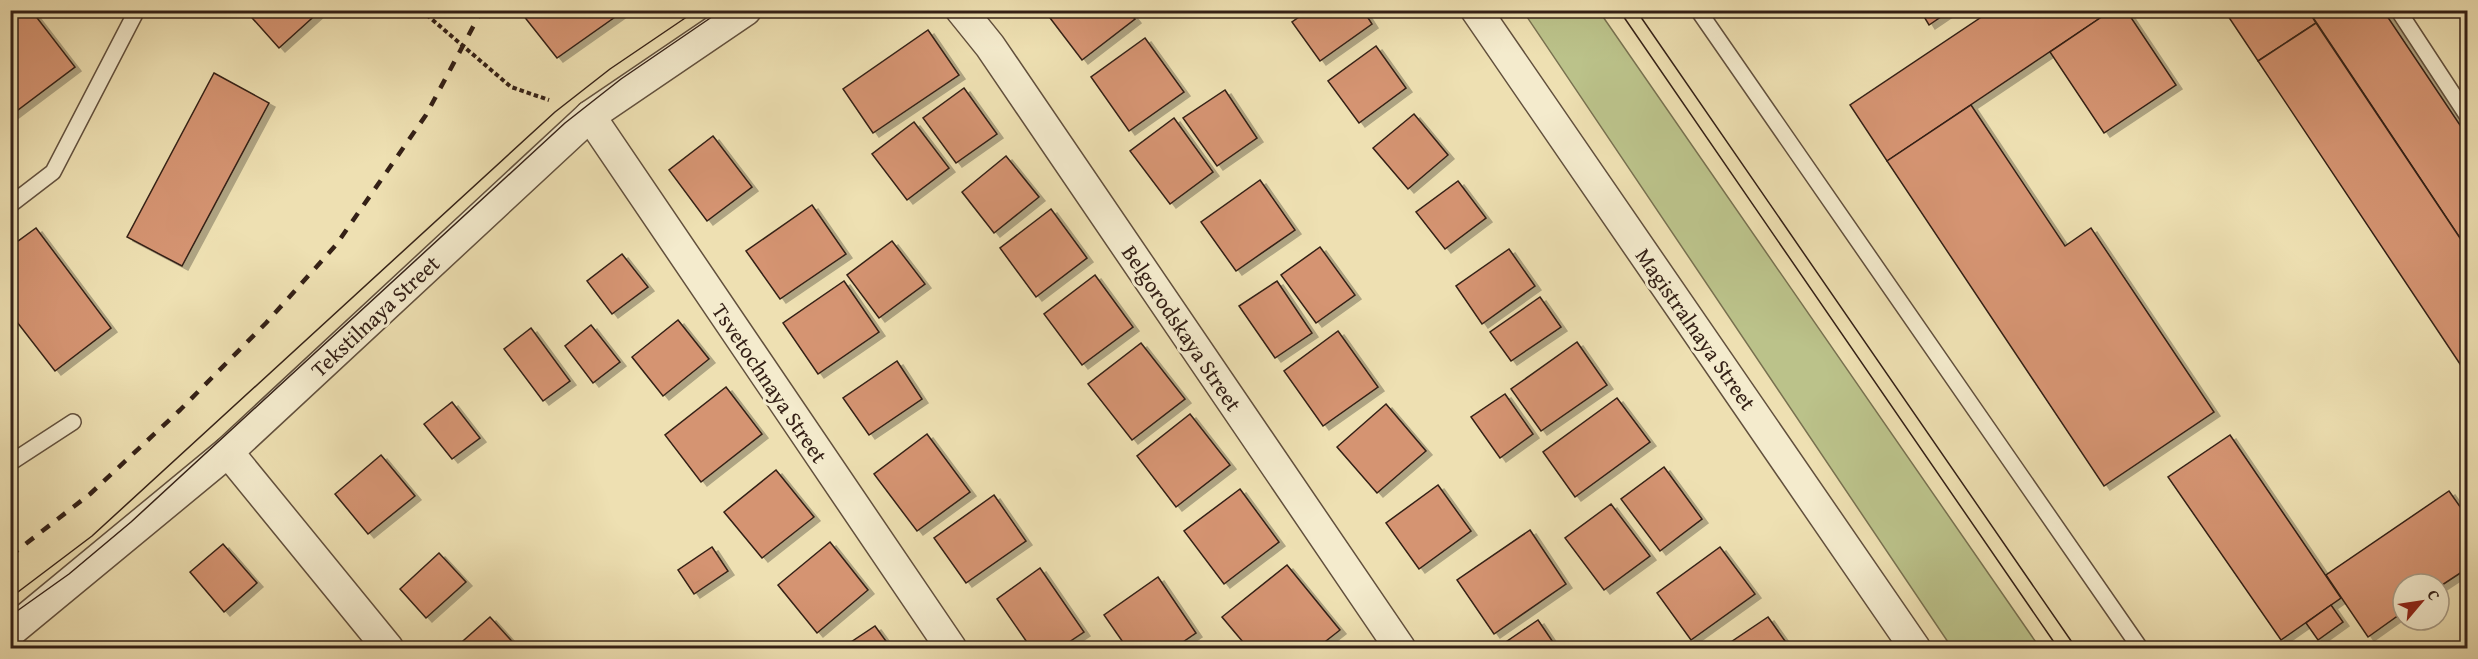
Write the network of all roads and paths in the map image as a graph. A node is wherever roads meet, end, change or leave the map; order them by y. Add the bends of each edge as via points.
1 (138, 10) edge
2 (421, 10) edge
3 (746, 10) edge
4 (961, 10) edge
5 (1476, 10) edge
6 (1698, 10) edge
7 (2398, 10) edge
8 (549, 100) dead end
9 (590, 116) junction
10 (2468, 117) edge
11 (10, 205) edge
12 (73, 423) dead end
13 (228, 452) junction
14 (10, 464) edge
15 (10, 632) edge
16 (388, 648) edge
17 (951, 648) edge
18 (1400, 648) edge
19 (1915, 648) edge
20 (2140, 648) edge

1 - 11 lane via 53,172
2 - 8 path via 511,87
3 - 9 street, Tekstilnaya Street
4 - 18 street, Belgorodskaya Street via 990,46
5 - 19 street, Magistralnaya Street
6 - 20 lane
7 - 10 lane
9 - 13 street, Tekstilnaya Street
9 - 17 street, Tsvetochnaya Street
12 - 14 lane
13 - 15 street, Tekstilnaya Street
13 - 16 street

